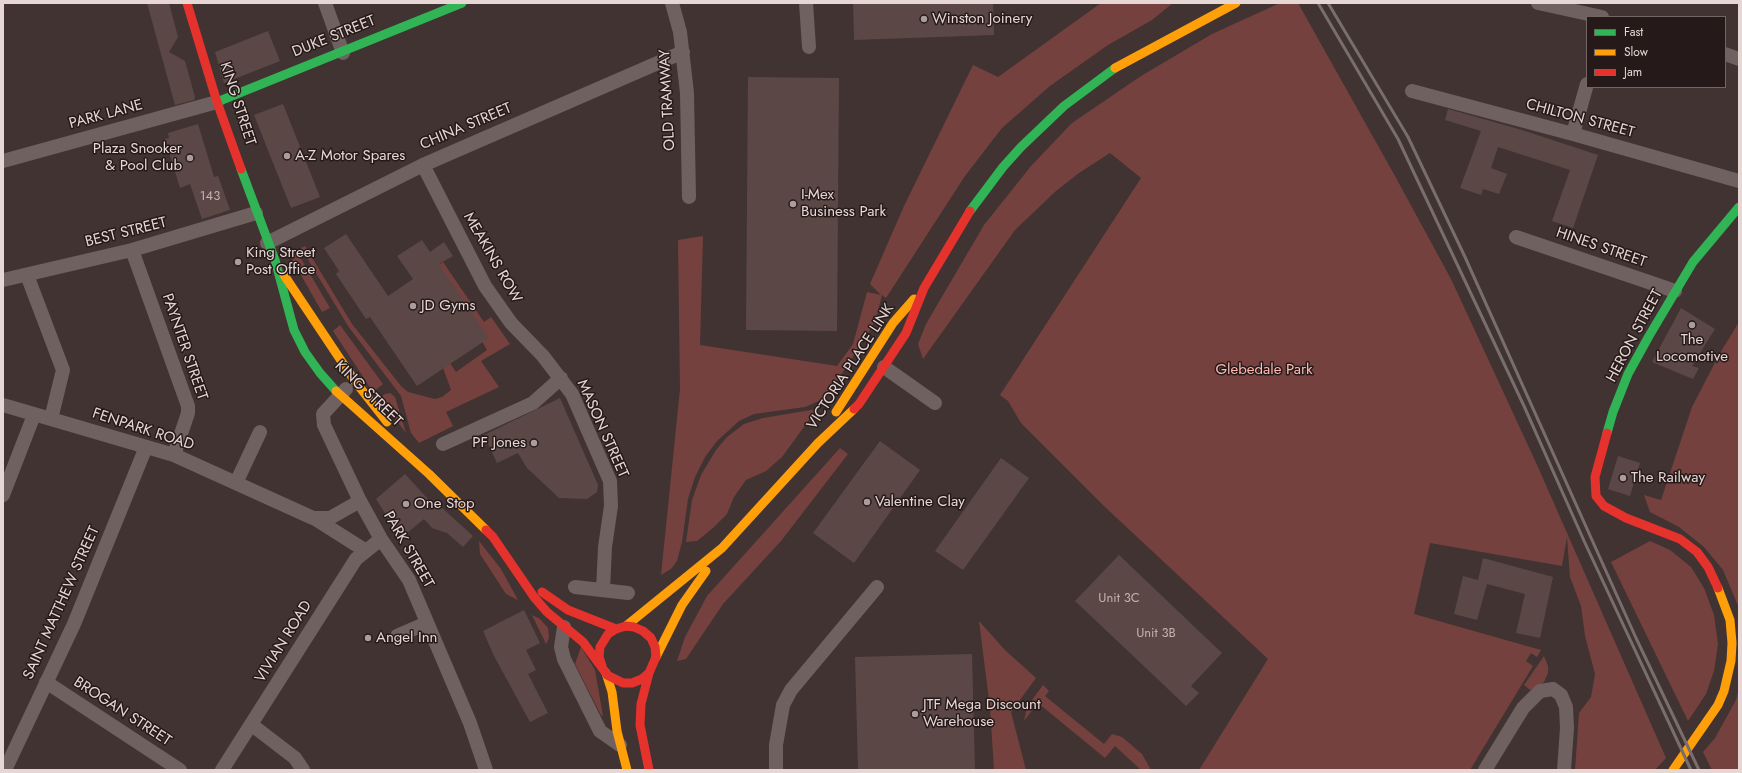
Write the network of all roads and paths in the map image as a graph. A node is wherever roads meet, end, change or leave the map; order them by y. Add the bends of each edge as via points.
1 (187, 3) edge
2 (324, 3) edge
3 (462, 3) edge
4 (672, 3) edge
5 (806, 3) edge
6 (1210, 3) edge
7 (1236, 3) edge
8 (1538, 3) edge
9 (445, 7) edge
10 (1597, 16) edge
11 (1208, 18) junction
12 (809, 47) dead end
13 (343, 52) junction
14 (683, 52) junction
15 (1726, 54) edge
16 (1739, 59) edge
17 (1586, 88) edge
18 (1412, 91) dead end
19 (217, 102) junction
20 (1573, 134) junction
21 (3, 162) edge
22 (423, 165) junction
23 (1739, 181) edge
24 (689, 197) dead end
25 (1739, 207) edge
26 (256, 213) junction
27 (1516, 237) dead end
28 (267, 243) junction
29 (132, 250) junction
30 (275, 260) junction
31 (27, 274) junction
32 (3, 280) edge
33 (924, 288) junction
34 (1675, 291) junction
35 (884, 367) junction
36 (561, 378) junction
37 (354, 380) junction
38 (340, 395) junction
39 (935, 404) dead end
40 (3, 406) edge
41 (34, 415) junction
42 (51, 419) junction
43 (260, 432) dead end
44 (818, 443) junction
45 (443, 444) dead end
46 (146, 447) junction
47 (174, 455) junction
48 (429, 474) junction
49 (236, 483) junction
50 (3, 495) edge
51 (360, 501) junction
52 (313, 518) junction
53 (381, 538) junction
54 (722, 548) junction
55 (366, 551) junction
56 (521, 576) junction
57 (575, 587) dead end
58 (877, 587) dead end
59 (603, 590) junction
60 (628, 593) dead end
61 (427, 623) junction
62 (626, 626) junction
63 (564, 627) junction
64 (616, 629) junction
65 (396, 636) dead end
66 (656, 657) junction
67 (602, 666) junction
68 (649, 673) junction
69 (608, 675) junction
70 (46, 682) junction
71 (252, 725) junction
72 (620, 745) junction
73 (5, 770) edge
74 (180, 770) edge
75 (222, 770) edge
76 (303, 770) edge
77 (486, 770) edge
78 (627, 770) edge
79 (649, 770) edge
80 (776, 770) edge
81 (1485, 770) edge
82 (1564, 770) edge
83 (1673, 770) edge

1 - 19 main road, KING STREET
2 - 13 street
3 - 9 main road, DUKE STREET
4 - 14 street, OLD TRAMWAY
5 - 12 street
6 - 11 main road
7 - 11 main road, VICTORIA PLACE LINK
8 - 10 street
9 - 13 main road, DUKE STREET
11 - 33 main road, VICTORIA PLACE LINK via 1115,68 1090,85 1040,128 1003,167 970,210
13 - 19 main road, DUKE STREET
14 - 22 street, CHINA STREET
14 - 24 street, OLD TRAMWAY via 687,93
15 - 16 street
17 - 20 street
18 - 20 street, CHILTON STREET
19 - 21 street, PARK LANE
19 - 26 main road, KING STREET
20 - 23 street, CHILTON STREET
22 - 28 street, CHINA STREET
22 - 36 street, MEAKINS ROW via 485,286 511,323
25 - 34 main road, HERON STREET via 1694,262
26 - 28 main road, KING STREET
26 - 29 street, BEST STREET
27 - 34 street, HINES STREET
28 - 30 main road, KING STREET
29 - 31 street, BEST STREET
29 - 47 street, PAYNTER STREET via 188,406
30 - 37 main road, KING STREET
30 - 38 main road, KING STREET via 294,330 305,352
31 - 32 street, BEST STREET
31 - 42 street via 63,370
33 - 35 main road, VICTORIA PLACE LINK via 906,333
33 - 44 main road, VICTORIA PLACE LINK via 893,323
34 - 83 main road, HERON STREET via 1628,374 1613,412 1594,489 1604,506 1614,513 1680,539 1697,552 1708,567 1730,620 1731,661 1724,691 1718,704
35 - 39 street
35 - 44 main road, VICTORIA PLACE LINK via 859,404
36 - 45 street via 534,403
36 - 59 street, MASON STREET via 572,394 610,482 611,506 605,547
37 - 38 street, PARK STREET
37 - 48 main road, KING STREET
38 - 48 main road, KING STREET
38 - 51 street, PARK STREET via 323,414 324,425
40 - 41 street, FENPARK ROAD
41 - 42 street, FENPARK ROAD
41 - 50 street
42 - 46 street, FENPARK ROAD
43 - 49 street
44 - 54 main road, VICTORIA PLACE LINK
46 - 47 street, FENPARK ROAD
46 - 70 street, SAINT MATTHEW STREET via 74,624
47 - 49 street, FENPARK ROAD
48 - 56 main road, KING STREET via 493,537
49 - 52 street, FENPARK ROAD
51 - 52 street, FENPARK ROAD via 330,518
51 - 53 street, PARK STREET
52 - 55 street, FENPARK ROAD
53 - 55 street, VIVIAN ROAD
53 - 61 street, PARK STREET via 409,580
54 - 62 main road, VICTORIA PLACE LINK
54 - 66 main road, VICTORIA PLACE LINK via 682,605
55 - 71 street, VIVIAN ROAD via 356,560
56 - 63 main road, KING STREET via 534,597
56 - 64 main road, KING STREET via 568,610
57 - 59 street
58 - 80 street via 791,690 783,705 776,745
59 - 60 street
61 - 65 street
61 - 77 street, PARK STREET via 470,723
62 - 64 main road
62 - 66 main road via 644,631 655,647
63 - 67 main road, KING STREET via 583,642
63 - 72 street via 561,647 564,659 600,730
64 - 67 main road via 602,642 599,657
66 - 68 main road
67 - 69 main road, KING STREET
68 - 69 main road via 642,679 632,682 623,682
68 - 79 main road via 641,704 640,724
69 - 72 main road, KING STREET
70 - 73 street, SAINT MATTHEW STREET
70 - 74 street, BROGAN STREET
71 - 75 street, VIVIAN ROAD
71 - 76 street via 295,758
72 - 78 main road, KING STREET
81 - 82 street via 1523,708 1540,691 1553,689 1561,695 1566,707 1568,728

